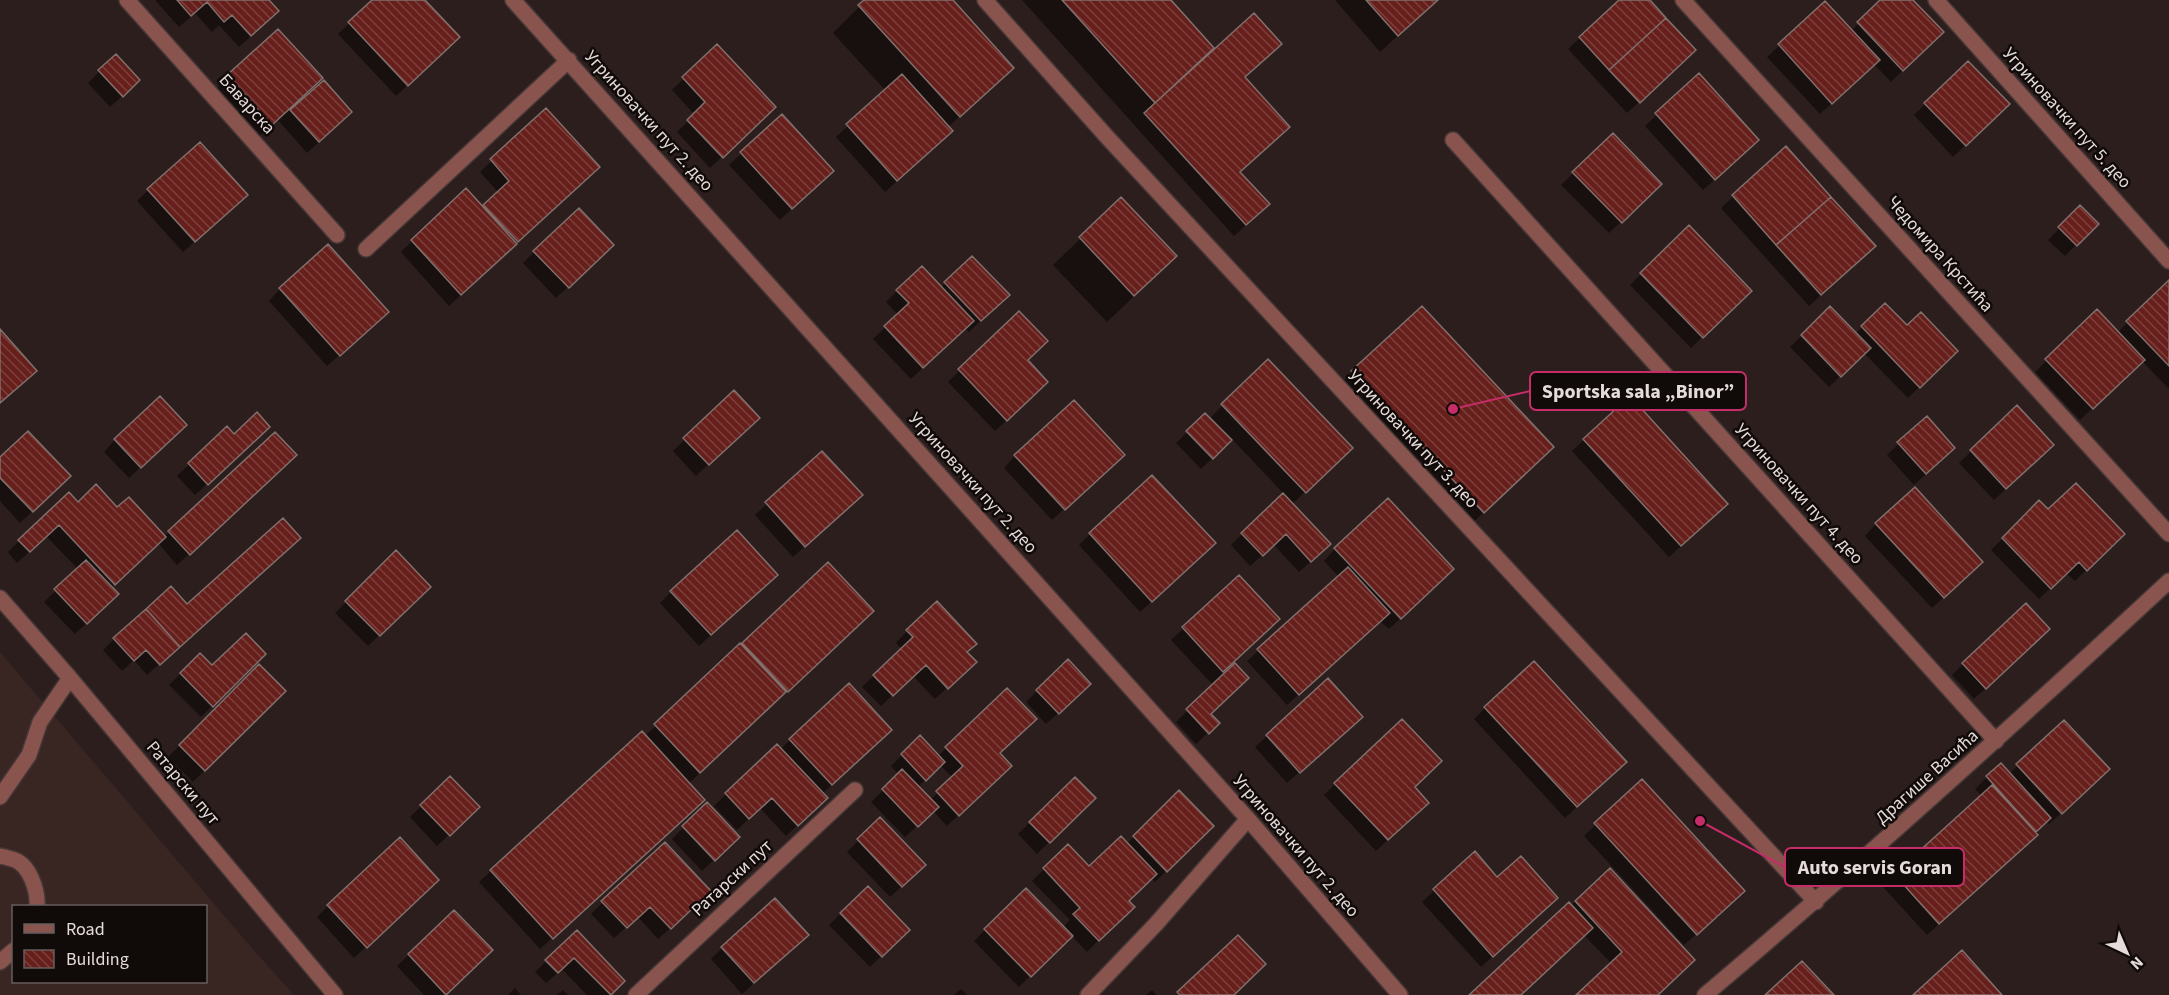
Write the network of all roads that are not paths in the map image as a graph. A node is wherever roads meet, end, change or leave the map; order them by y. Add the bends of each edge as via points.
1 (127, 0) edge
2 (513, 0) edge
3 (985, 0) edge
4 (1683, 0) edge
5 (1936, 0) edge
6 (569, 60) junction
7 (1453, 140) dead end
8 (337, 235) dead end
9 (366, 249) dead end
10 (2169, 261) edge
11 (2169, 534) edge
12 (2169, 581) edge
13 (0, 597) edge
14 (70, 678) junction
15 (1996, 741) junction
16 (855, 790) dead end
17 (0, 796) edge
18 (1248, 819) junction
19 (0, 856) edge
20 (1816, 902) junction
21 (37, 905) edge
22 (12, 952) edge
23 (0, 962) edge
24 (335, 995) edge
25 (636, 995) edge
26 (1088, 995) edge
27 (1400, 995) edge
28 (1705, 995) edge

1 - 8 street, Баварска
2 - 6 street, Угриновачки пут 2. део
3 - 20 street, Угриновачки пут 3. део via 1115,146
4 - 11 street, Чедомира Крстића
5 - 10 street, Угриновачки пут 5. део
6 - 9 street
6 - 18 street, Угриновачки пут 2. део
7 - 15 street, Угриновачки пут 4. део
12 - 15 street, Драгише Васића
13 - 14 street, Ратарски пут
14 - 17 street via 40,722 29,755
14 - 24 street, Ратарски пут
15 - 20 street, Драгише Васића
16 - 25 street, Ратарски пут
18 - 26 street
18 - 27 street, Угриновачки пут 2. део
19 - 21 street via 17,860 27,872 35,886
20 - 28 street, Драгише Васића
22 - 23 street

